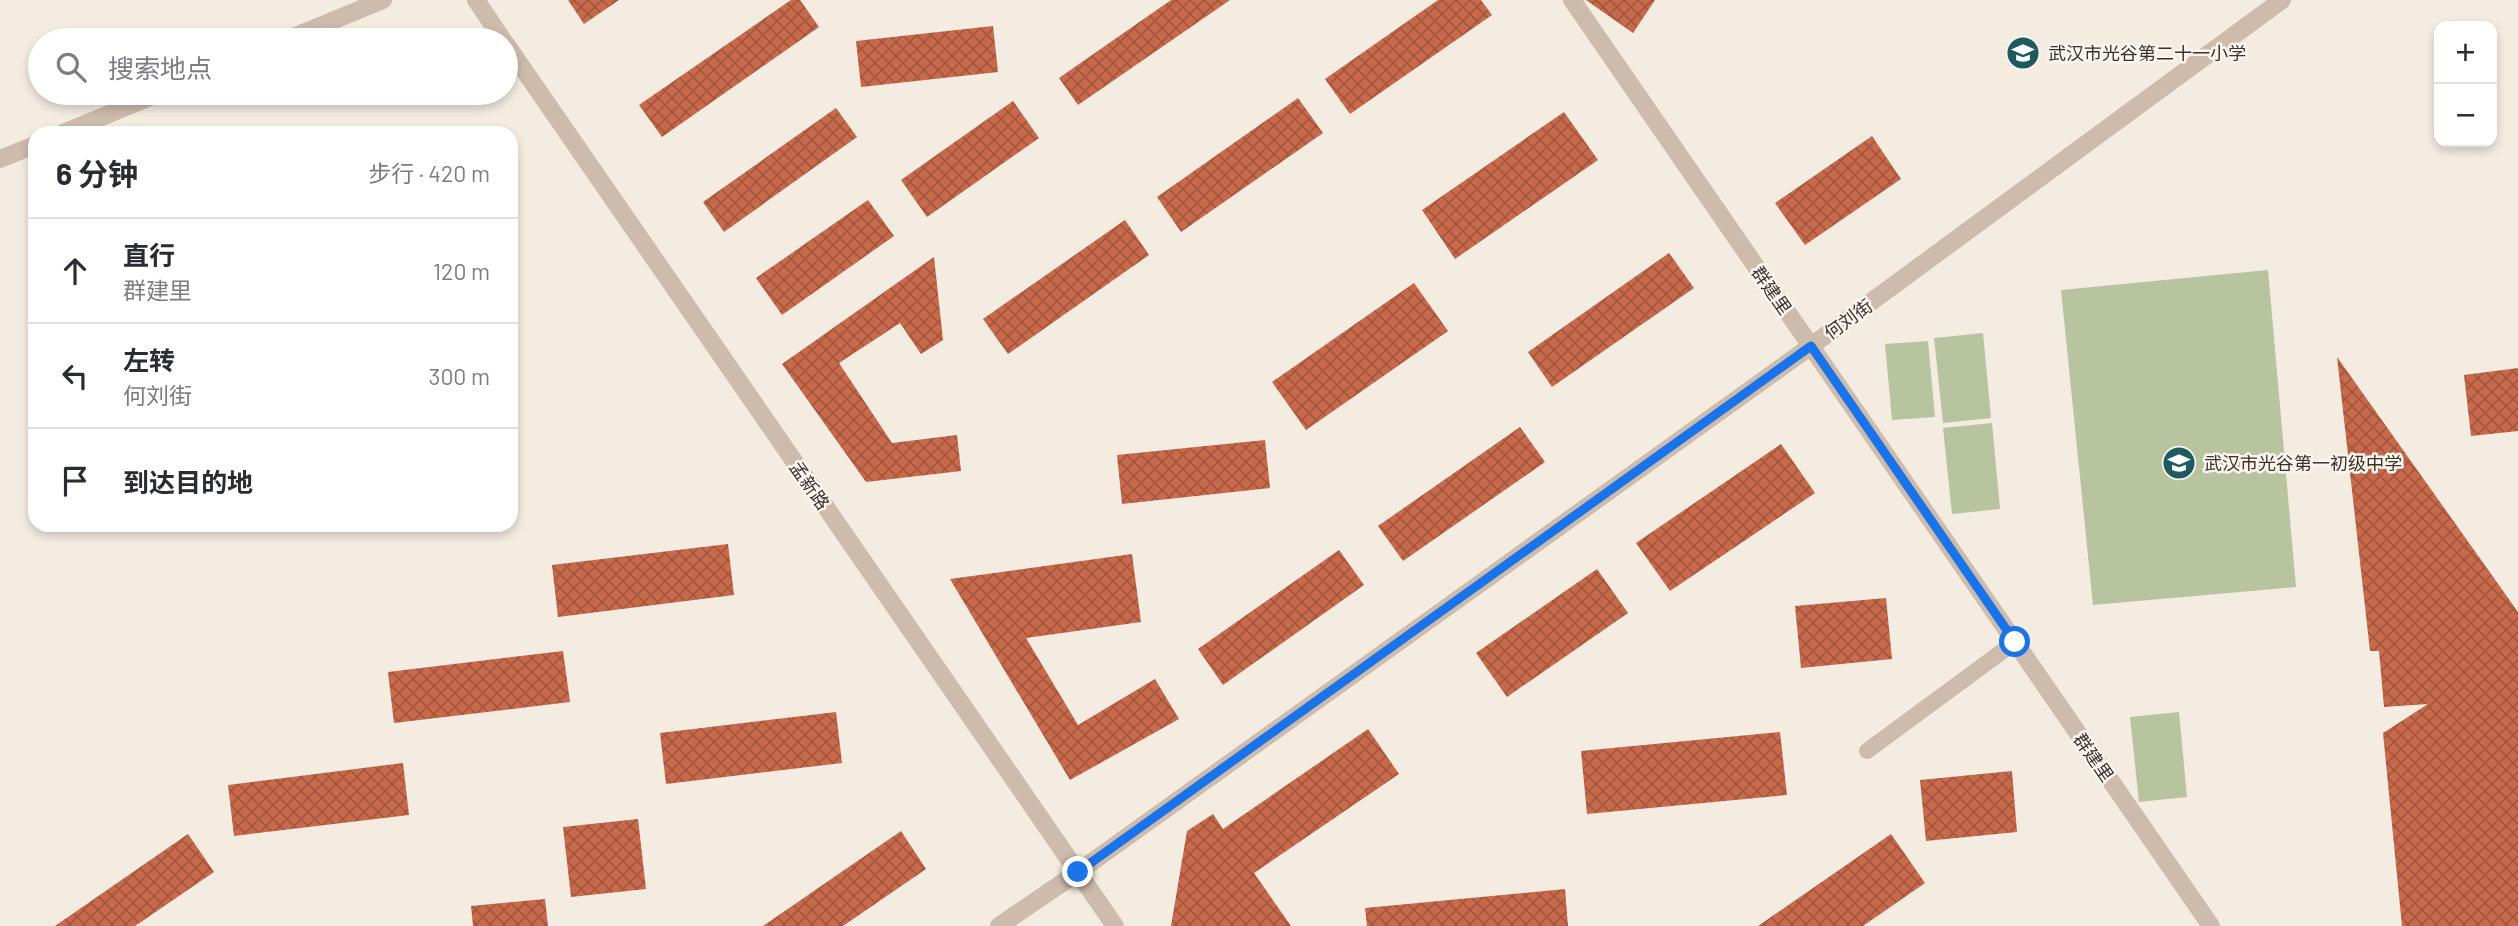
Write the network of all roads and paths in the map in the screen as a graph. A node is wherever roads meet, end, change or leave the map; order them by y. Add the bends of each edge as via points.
1 (383, 0) edge
2 (476, 0) edge
3 (1572, 0) edge
4 (2282, 0) edge
5 (315, 28) edge
6 (495, 28) edge
7 (518, 61) edge
8 (131, 105) edge
9 (80, 126) edge
10 (28, 148) edge
11 (0, 159) edge
12 (1811, 346) junction
13 (2015, 642) junction
14 (1867, 751) dead end
15 (1078, 872) junction
16 (999, 926) edge
17 (1115, 926) edge
18 (2211, 926) edge

1 - 5 street
2 - 6 street, 孟新路
3 - 12 street, 群建里
4 - 12 street, 何刘街
7 - 15 street, 孟新路
8 - 9 street
10 - 11 street
12 - 13 street, 群建里
12 - 15 street, 何刘街
13 - 14 street
13 - 18 street, 群建里
15 - 16 street, 何刘街
15 - 17 street, 孟新路

